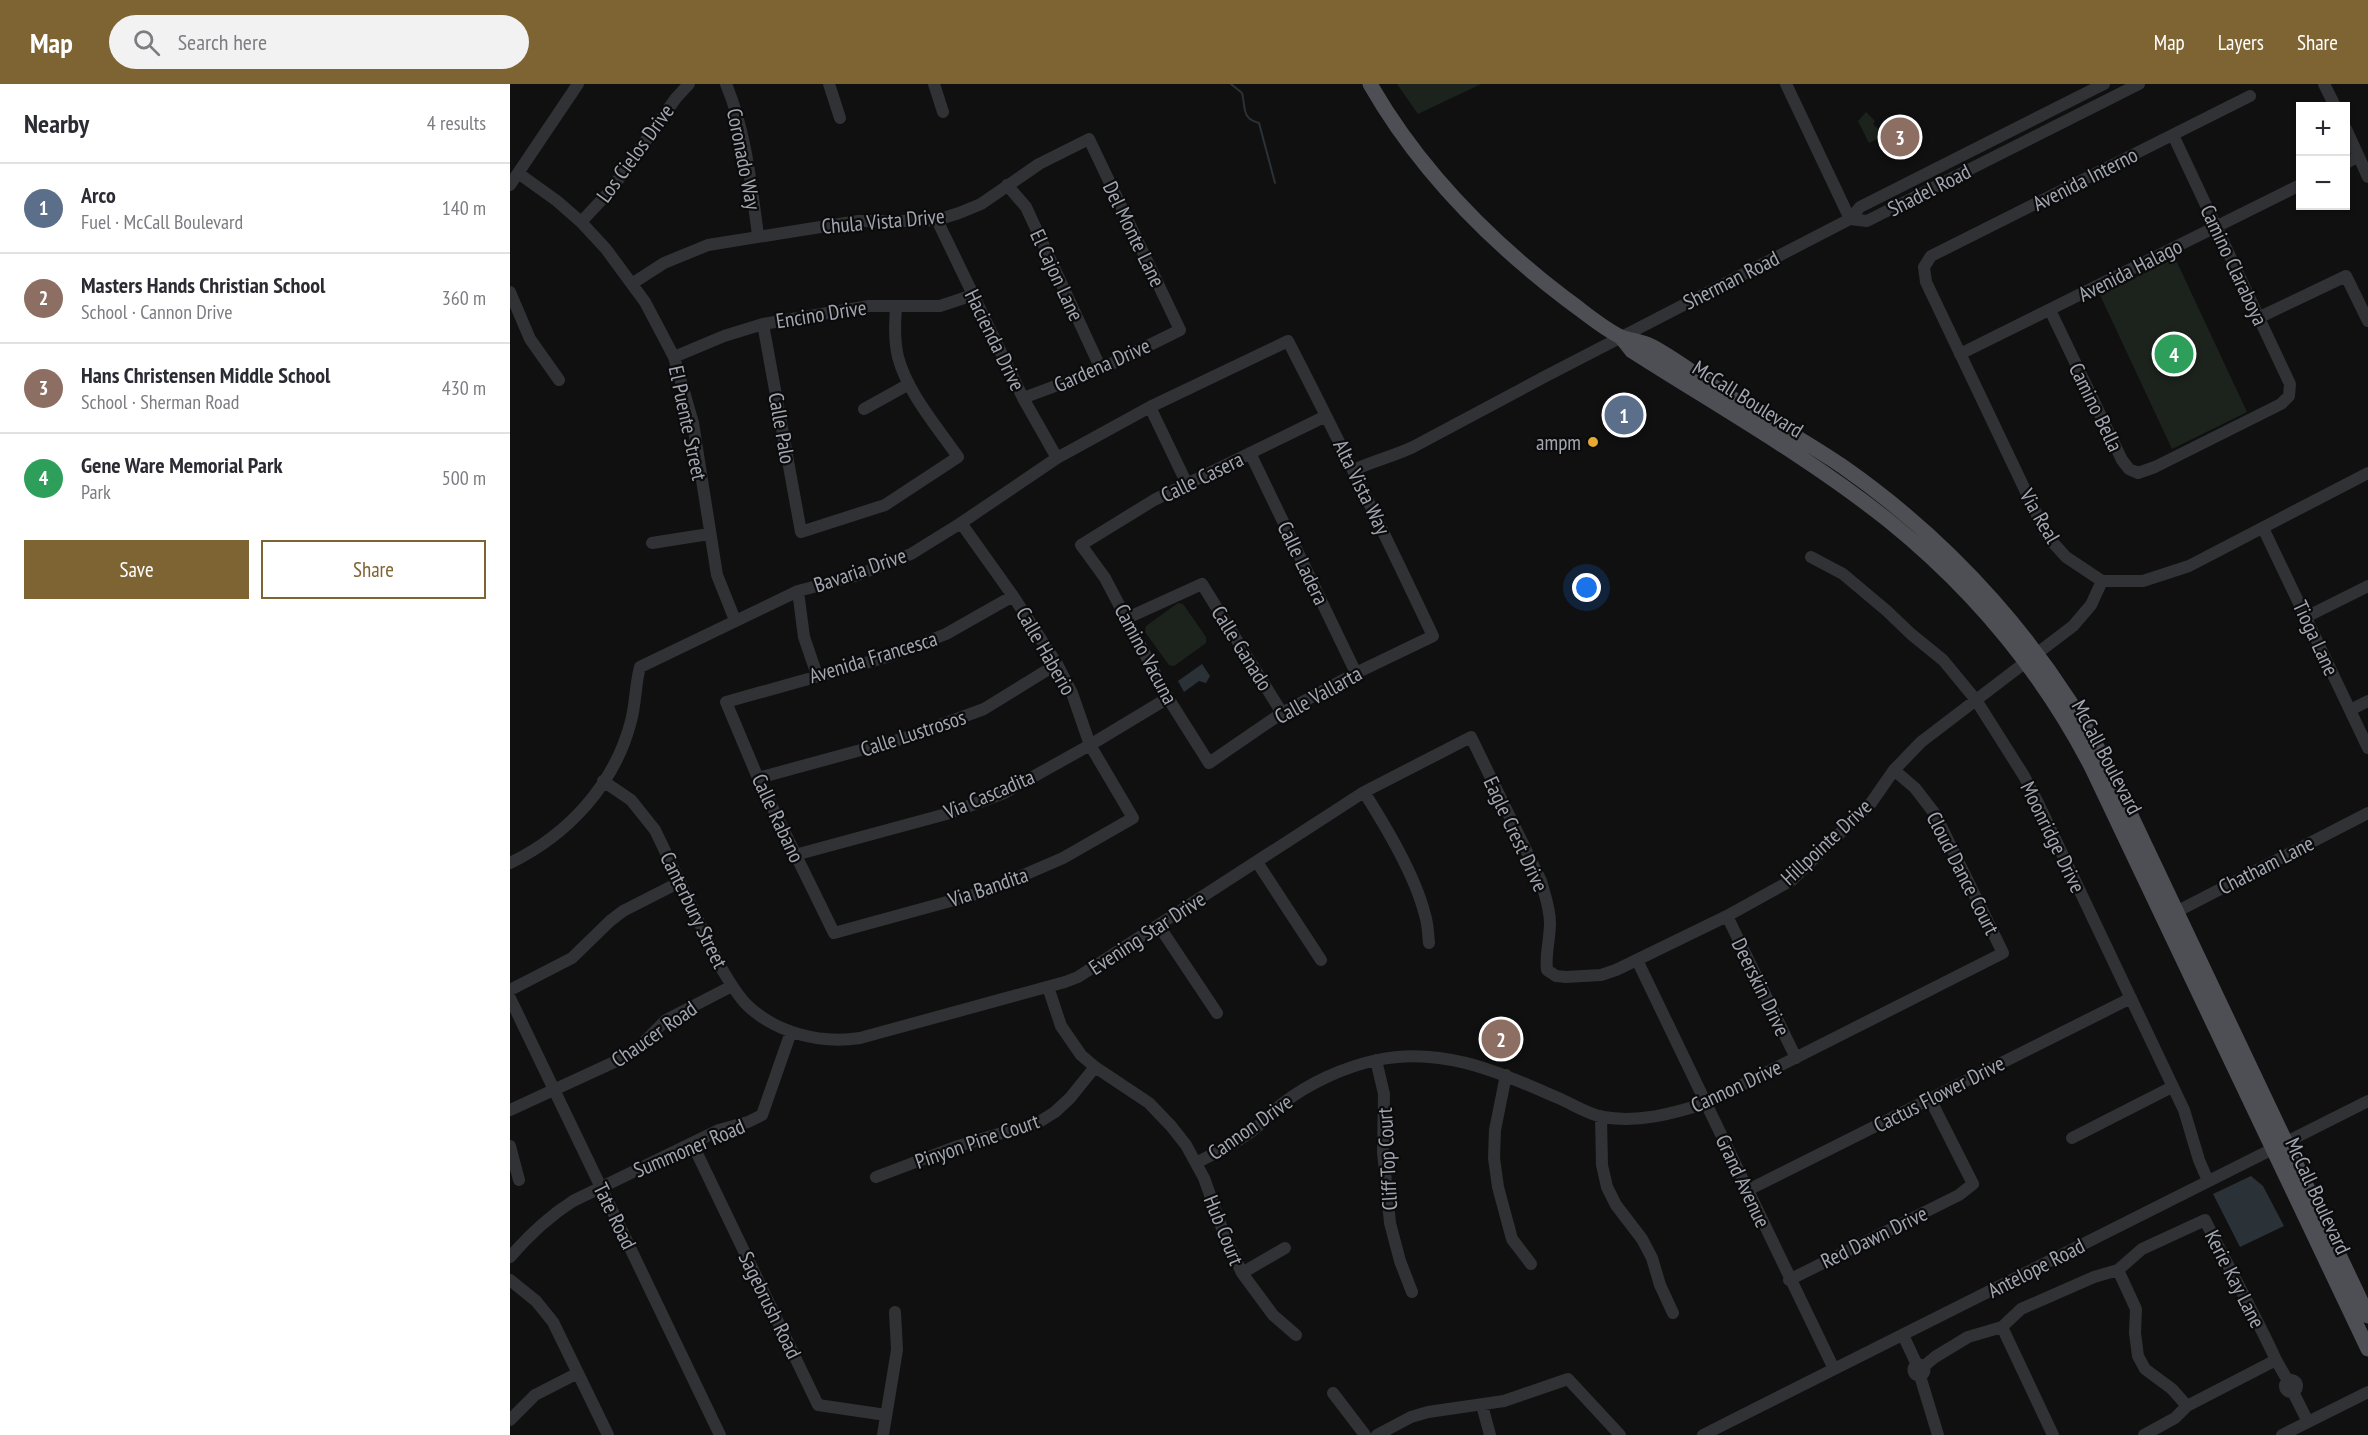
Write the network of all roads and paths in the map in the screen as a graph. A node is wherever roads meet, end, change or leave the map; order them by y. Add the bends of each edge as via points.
1 (578, 84) edge
2 (689, 84) edge
3 (726, 84) edge
4 (829, 84) edge
5 (934, 84) edge
6 (1370, 84) edge
7 (1786, 84) edge
8 (2104, 84) edge
9 (2139, 84) edge
10 (2324, 84) edge
11 (2250, 96) dead end
12 (2333, 102) edge
13 (943, 112) dead end
14 (840, 118) dead end
15 (2173, 135) junction
16 (2350, 138) edge
17 (1089, 139) joint
18 (2358, 156) junction
19 (2350, 160) edge
20 (518, 173) junction
21 (2368, 177) edge
22 (510, 185) edge
23 (1007, 185) junction
24 (2296, 187) edge
25 (1850, 219) junction
26 (937, 220) junction
27 (581, 222) junction
28 (2218, 226) junction
29 (758, 236) junction
30 (1924, 267) joint
31 (633, 283) junction
32 (510, 291) edge
33 (973, 295) junction
34 (896, 306) junction
35 (2050, 310) junction
36 (2258, 318) junction
37 (2368, 321) edge
38 (763, 324) junction
39 (1180, 330) joint
40 (1621, 337) junction
41 (1288, 340) joint
42 (1960, 354) junction
43 (674, 357) junction
44 (1101, 369) junction
45 (559, 380) dead end
46 (909, 384) junction
47 (2289, 396) joint
48 (1023, 398) junction
49 (1150, 407) junction
50 (864, 409) dead end
51 (1326, 416) junction
52 (1250, 453) junction
53 (1057, 458) junction
54 (1354, 470) junction
55 (2368, 473) edge
56 (1834, 480) junction
57 (1187, 484) junction
58 (962, 524) junction
59 (2263, 528) junction
60 (1926, 532) junction
61 (710, 534) junction
62 (652, 543) dead end
63 (1081, 545) joint
64 (1811, 557) dead end
65 (2102, 581) junction
66 (2368, 586) edge
67 (798, 591) junction
68 (1013, 596) junction
69 (2306, 617) junction
70 (1125, 619) junction
71 (735, 621) junction
72 (1433, 636) joint
73 (2031, 658) junction
74 (1057, 664) junction
75 (1356, 673) junction
76 (817, 675) junction
77 (1168, 698) junction
78 (1976, 700) junction
79 (2368, 701) edge
80 (726, 702) joint
81 (2350, 710) junction
82 (1282, 713) junction
83 (1471, 737) joint
84 (1090, 745) junction
85 (2368, 748) edge
86 (1209, 764) joint
87 (1894, 770) junction
88 (758, 778) junction
89 (603, 781) junction
90 (1364, 792) junction
91 (2368, 813) edge
92 (1133, 818) joint
93 (795, 855) junction
94 (1257, 862) junction
95 (510, 863) edge
96 (680, 882) junction
97 (2170, 914) junction
98 (1727, 916) junction
99 (1159, 926) junction
100 (834, 933) joint
101 (1429, 943) dead end
102 (2003, 953) joint
103 (1321, 960) dead end
104 (1637, 960) junction
105 (1547, 970) joint
106 (732, 986) junction
107 (1048, 987) junction
108 (510, 990) edge
109 (510, 998) edge
110 (2131, 998) junction
111 (1217, 1013) dead end
112 (791, 1032) junction
113 (1796, 1058) junction
114 (1376, 1060) junction
115 (1095, 1067) junction
116 (1506, 1075) junction
117 (2172, 1087) junction
118 (554, 1089) junction
119 (1930, 1099) junction
120 (2368, 1101) edge
121 (1706, 1103) junction
122 (510, 1110) edge
123 (1601, 1116) junction
124 (2072, 1138) dead end
125 (692, 1143) junction
126 (2279, 1145) junction
127 (510, 1146) edge
128 (1196, 1163) junction
129 (876, 1178) dead end
130 (519, 1180) dead end
131 (2208, 1181) junction
132 (601, 1187) junction
133 (1748, 1190) junction
134 (1285, 1248) dead end
135 (510, 1257) edge
136 (1531, 1263) dead end
137 (2118, 1270) junction
138 (1242, 1273) junction
139 (510, 1280) edge
140 (1789, 1280) junction
141 (1412, 1292) dead end
142 (895, 1312) dead end
143 (1673, 1313) dead end
144 (2368, 1316) edge
145 (2002, 1327) junction
146 (1296, 1335) dead end
147 (1903, 1335) junction
148 (2368, 1349) edge
149 (2276, 1360) junction
150 (1834, 1369) junction
151 (1920, 1369) junction
152 (578, 1373) junction
153 (2368, 1392) edge
154 (1333, 1393) dead end
155 (1482, 1405) junction
156 (2187, 1406) junction
157 (886, 1415) junction
158 (510, 1420) edge
159 (2308, 1422) junction
160 (608, 1435) edge
161 (720, 1435) edge
162 (883, 1435) edge
163 (1365, 1435) edge
164 (1377, 1435) edge
165 (1490, 1435) edge
166 (1620, 1435) edge
167 (1703, 1435) edge
168 (1938, 1435) edge
169 (2053, 1435) edge
170 (2144, 1435) edge
171 (2282, 1435) edge

1 - 20 street
2 - 27 street, Los Cielos Drive via 610,191
3 - 29 street, Coronado Way via 745,144
4 - 14 street
5 - 13 street
6 - 40 main road, McCall Boulevard via 1411,144 1486,230 1540,278
7 - 25 street
8 - 25 street, Sherman Road via 1860,207
9 - 25 street, Shadel Road via 1867,221
10 - 12 street
11 - 15 street, Avenida Interno
15 - 28 street, Camino Claraboya
15 - 30 street, Avenida Interno via 1931,256
16 - 18 street
17 - 23 street, Chula Vista Drive
17 - 39 street, Del Monte Lane
18 - 19 street
18 - 21 street
20 - 22 street
20 - 27 street, El Puente Street
23 - 26 street, Chula Vista Drive via 981,204
23 - 44 street, El Cajon Lane via 1026,207
24 - 28 street, Avenida Halago
25 - 40 street, Sherman Road
26 - 29 street, Chula Vista Drive via 858,221
26 - 33 street, Hacienda Drive
27 - 31 street, El Puente Street
28 - 35 street, Avenida Halago
28 - 36 street, Camino Claraboya
29 - 31 street, Chula Vista Drive via 687,252
30 - 42 street, Via Real via 1926,282
31 - 43 street, El Puente Street
32 - 45 street via 530,339
33 - 34 street, Encino Drive via 940,306
33 - 48 street, Hacienda Drive
34 - 38 street, Encino Drive via 869,306
34 - 46 street via 894,332
35 - 42 street, Avenida Halago
35 - 47 street, Camino Bella via 2122,460 2138,473 2282,404
36 - 37 street via 2346,276
36 - 47 street, Camino Claraboya via 2290,384
38 - 43 street, Encino Drive
38 - 46 street, Calle Palo via 801,532 885,505 958,457
39 - 44 street, Gardena Drive
40 - 54 street, Sherman Road via 1413,447
40 - 56 main road, McCall Boulevard via 1632,351
40 - 60 main road, McCall Boulevard via 1649,345 1822,452
41 - 49 street, Bavaria Drive
41 - 51 street, Alta Vista Way
42 - 65 street, Via Real via 2047,536 2066,557
43 - 61 street, El Puente Street via 693,423
44 - 48 street, Gardena Drive
46 - 50 street
48 - 53 street, Hacienda Drive
49 - 53 street, Bavaria Drive
49 - 57 street
51 - 52 street, Calle Casera
51 - 54 street, Alta Vista Way
52 - 57 street, Calle Casera
52 - 75 street, Calle Ladera
53 - 58 street, Bavaria Drive
54 - 72 street, Alta Vista Way
55 - 59 street
56 - 60 main road via 1847,481 1903,524
56 - 73 main road, McCall Boulevard via 1890,522
57 - 63 street, Calle Casera via 1130,513
58 - 67 street, Bavaria Drive via 911,554 855,576
58 - 68 street, Calle Haberio
59 - 65 street via 2160,577
59 - 69 street, Tioga Lane
60 - 73 main road, McCall Boulevard via 1987,593
61 - 62 street
61 - 71 street, El Puente Street via 717,575
63 - 70 street, Camino Vacuna via 1105,578
64 - 78 street, Moonridge Drive via 1843,574 1887,611 1943,660
65 - 73 street, Hillpointe Drive via 2091,605 2073,627
66 - 69 street
67 - 71 street, Bavaria Drive
67 - 76 street via 804,637
68 - 74 street, Calle Haberio
68 - 76 street, Avenida Francesca via 946,634 890,656
69 - 81 street, Tioga Lane
70 - 77 street, Camino Vacuna
70 - 82 street, Calle Ganado via 1202,584
71 - 89 street, Bavaria Drive via 640,667 631,722
72 - 75 street, Calle Vallarta
73 - 78 street, Hillpointe Drive
73 - 97 main road, McCall Boulevard
74 - 84 street, Calle Haberio
74 - 88 street, Calle Lustrosos via 984,709 905,738
75 - 82 street, Calle Vallarta
76 - 80 street, Avenida Francesca
77 - 84 street, Via Cascadita
77 - 86 street, Camino Vacuna
78 - 87 street, Hillpointe Drive via 1921,742
78 - 110 street, Moonridge Drive via 2024,776
79 - 81 street
80 - 88 street, Calle Rabano
81 - 85 street, Tioga Lane
82 - 86 street, Calle Vallarta
83 - 90 street, Evening Star Drive
83 - 105 street, Eagle Crest Drive via 1541,881 1550,923
84 - 92 street, Calle Haberio
84 - 93 street, Via Cascadita via 1004,793 950,813
87 - 98 street, Hillpointe Drive via 1871,803 1792,880
87 - 102 street, Cloud Dance Court via 1915,788 1935,814
88 - 93 street, Calle Rabano
89 - 95 street, Bavaria Drive via 564,829
89 - 96 street, Canterbury Street via 644,814
90 - 94 street, Evening Star Drive
90 - 101 street via 1418,894
91 - 97 street, Chatham Lane
92 - 100 street, Via Bandita via 1063,858 987,891
93 - 100 street, Calle Rabano
94 - 99 street, Evening Star Drive
94 - 103 street
96 - 106 street, Canterbury Street
96 - 108 street via 623,911 558,967
97 - 126 main road, McCall Boulevard
98 - 104 street, Hillpointe Drive
98 - 113 street, Deerskin Drive
99 - 107 street, Evening Star Drive via 1092,969
99 - 111 street
102 - 113 street, Cannon Drive
104 - 105 street, Hillpointe Drive via 1601,975 1566,977
104 - 121 street, Grand Avenue
106 - 112 street, Canterbury Street via 760,1016
106 - 118 street, Chaucer Road via 666,1020 623,1058
107 - 112 street, Evening Star Drive via 860,1038 827,1040
107 - 115 street, Hub Court via 1061,1026 1081,1055
109 - 118 street, Tate Road
110 - 117 street, Moonridge Drive
110 - 119 street, Cactus Flower Drive
112 - 125 street, Summoner Road via 762,1115
113 - 121 street, Cannon Drive
114 - 116 street, Cannon Drive via 1428,1055 1473,1063
114 - 128 street, Cannon Drive via 1311,1085 1227,1148
114 - 141 street, Cliff Top Court via 1384,1094 1383,1152 1390,1223
115 - 128 street, Hub Court via 1149,1103 1172,1126
115 - 129 street, Pinyon Pine Court via 1070,1098 1039,1122 955,1147
116 - 123 street, Cannon Drive
116 - 136 street via 1495,1130 1494,1158 1512,1239
117 - 124 street
117 - 131 street, Moonridge Drive
118 - 122 street, Chaucer Road
118 - 132 street, Tate Road
119 - 133 street, Cactus Flower Drive
119 - 140 street, Red Dawn Drive via 1973,1184 1959,1195
120 - 126 street, Antelope Road
121 - 123 street, Cannon Drive via 1650,1118
121 - 133 street, Grand Avenue
123 - 143 street via 1600,1144 1607,1186 1652,1258
125 - 132 street, Summoner Road
125 - 157 street, Sagebrush Road via 818,1405
126 - 131 street, Antelope Road
126 - 144 main road, McCall Boulevard
126 - 148 main road, McCall Boulevard
127 - 130 street
128 - 138 street, Hub Court
131 - 147 street, Antelope Road
132 - 135 street, Summoner Road via 555,1213
132 - 161 street, Tate Road
133 - 140 street, Grand Avenue
134 - 138 street
137 - 145 street, Kerie Kay Lane via 2094,1276 2021,1309
137 - 149 street, Kerie Kay Lane via 2142,1249 2205,1220
137 - 156 street via 2136,1309 2138,1356 2145,1369
138 - 146 street, Hub Court via 1273,1315
139 - 152 street via 536,1301 553,1322
140 - 150 street, Grand Avenue
142 - 157 street via 897,1350
145 - 151 street, Kerie Kay Lane via 1968,1337
145 - 169 street
147 - 150 street, Antelope Road
147 - 151 street
149 - 156 street
149 - 159 street
150 - 167 street, Antelope Road
151 - 168 street
152 - 158 street via 535,1395
152 - 160 street
153 - 159 street
154 - 163 street
155 - 164 street via 1428,1412
155 - 165 street
155 - 166 street via 1529,1394 1568,1378
156 - 170 street via 2175,1418
157 - 162 street
159 - 171 street

